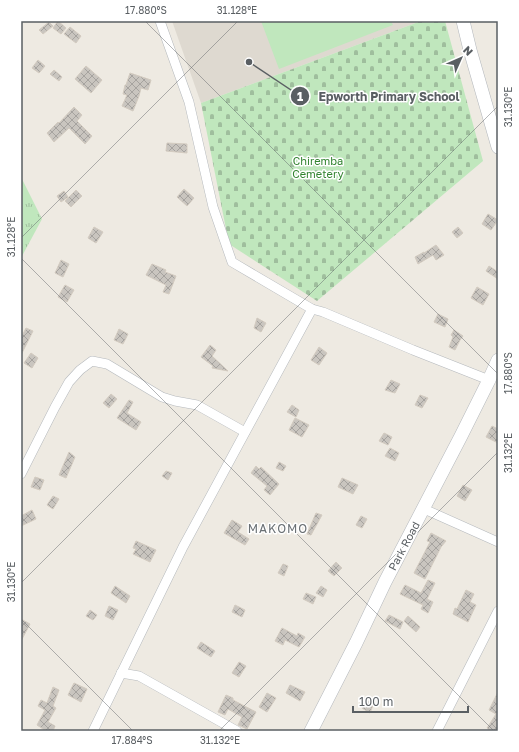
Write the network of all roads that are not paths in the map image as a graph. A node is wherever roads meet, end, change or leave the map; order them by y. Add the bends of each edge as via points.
1 (160, 21) edge
2 (463, 21) edge
3 (498, 147) edge
4 (312, 309) junction
5 (498, 360) edge
6 (489, 380) junction
7 (245, 432) junction
8 (21, 474) edge
9 (424, 509) junction
10 (498, 542) edge
11 (498, 611) edge
12 (121, 673) junction
13 (93, 731) edge
14 (237, 731) edge
15 (311, 731) edge
16 (437, 731) edge

1 - 4 street via 189,102 213,207 232,262
2 - 3 street
4 - 6 street
4 - 7 street
5 - 6 street, Park Road
6 - 9 street, Park Road
7 - 8 street via 201,407 162,397 107,364 92,361 70,382
7 - 12 street via 183,547
9 - 10 street
9 - 15 street, Park Road
11 - 16 street
12 - 13 street
12 - 14 street via 139,676

